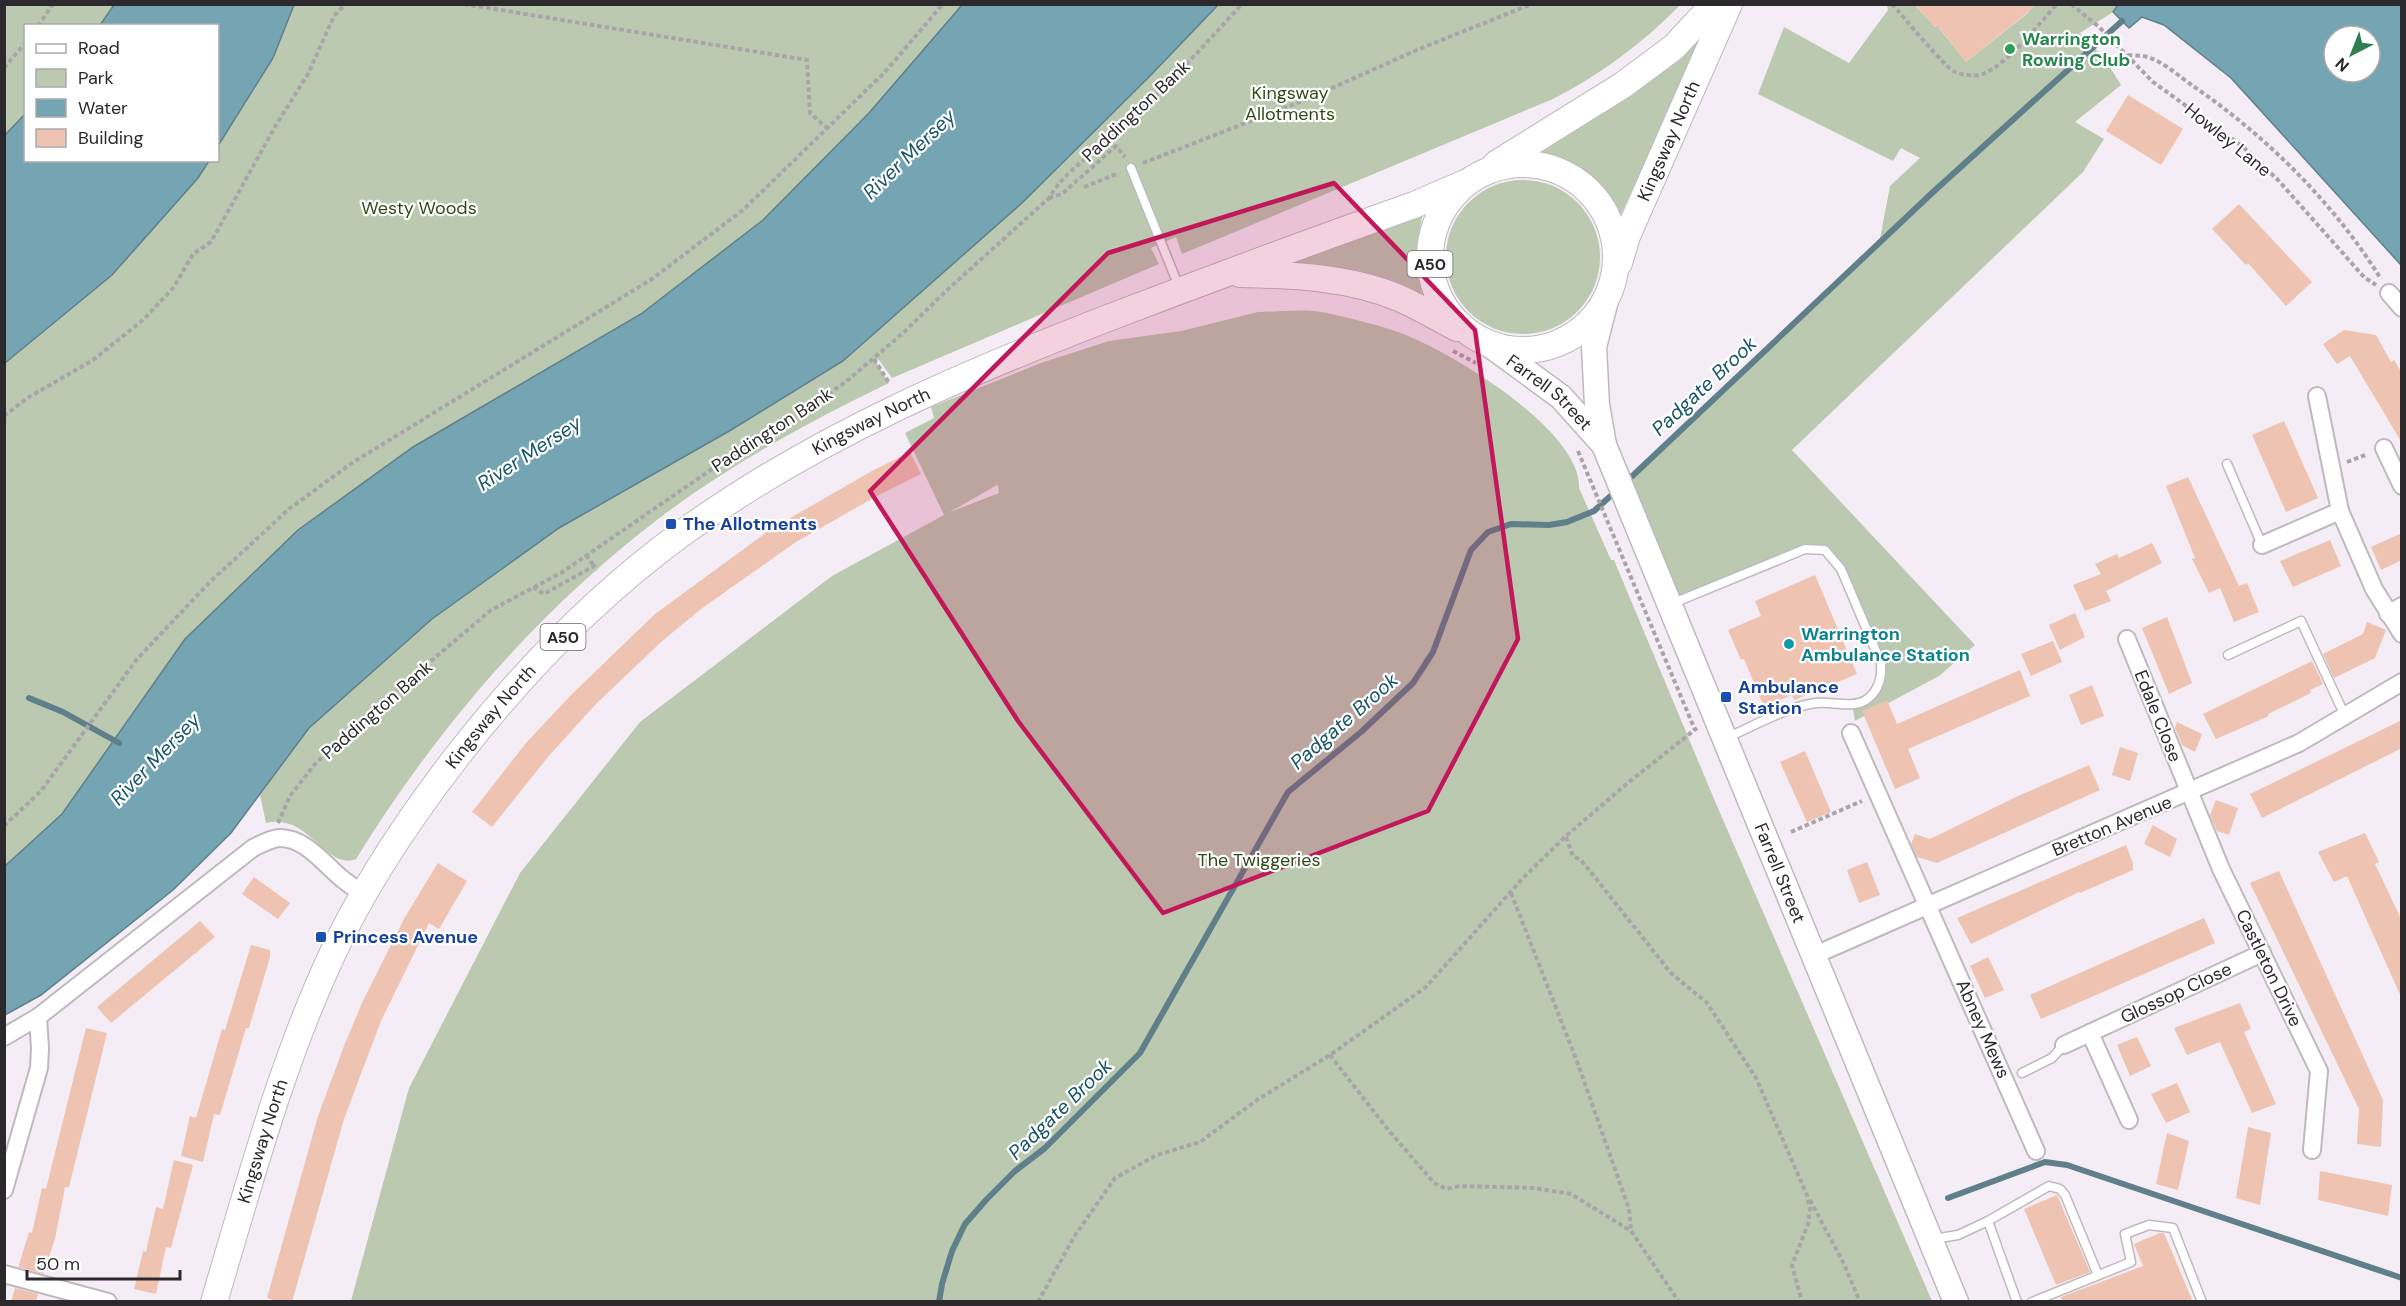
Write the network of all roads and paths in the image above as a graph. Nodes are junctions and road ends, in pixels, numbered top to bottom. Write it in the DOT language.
graph roads {
  1 [pos="53,4"];
  2 [pos="345,4"];
  3 [pos="464,4"];
  4 [pos="943,4"];
  5 [pos="1242,4"];
  6 [pos="1532,4"];
  7 [pos="1714,4"];
  8 [pos="1729,4"];
  9 [pos="1892,4"];
  10 [pos="2057,4"];
  11 [pos="2071,4"];
  12 [pos="39,24"];
  13 [pos="24,44"];
  14 [pos="2128,55"];
  15 [pos="4,68"];
  16 [pos="828,129"];
  17 [pos="1131,168"];
  18 [pos="1474,178"];
  19 [pos="1084,187"];
  20 [pos="1049,198"];
  21 [pos="1225,274"];
  22 [pos="1180,290"];
  23 [pos="1610,290"];
  24 [pos="2389,293"];
  25 [pos="2402,308"];
  26 [pos="1444,346"];
  27 [pos="1482,349"];
  28 [pos="873,358"];
  29 [pos="889,383"];
  30 [pos="2317,396"];
  31 [pos="4,416"];
  32 [pos="2384,448"];
  33 [pos="1606,451"];
  34 [pos="2228,464"];
  35 [pos="1588,477"];
  36 [pos="2402,486"];
  37 [pos="2340,511"];
  38 [pos="2262,545"];
  39 [pos="586,555"];
  40 [pos="532,587"];
  41 [pos="1670,604"];
  42 [pos="2395,610"];
  43 [pos="2402,634"];
  44 [pos="2127,639"];
  45 [pos="2228,655"];
  46 [pos="2402,682"];
  47 [pos="2345,717"];
  48 [pos="1722,729"];
  49 [pos="1695,730"];
  50 [pos="1851,733"];
  51 [pos="2189,792"];
  52 [pos="1877,795"];
  53 [pos="278,820"];
  54 [pos="4,826"];
  55 [pos="1791,832"];
  56 [pos="1566,836"];
  57 [pos="1510,893"];
  58 [pos="364,894"];
  59 [pos="1929,906"];
  60 [pos="2262,953"];
  61 [pos="1815,955"];
  62 [pos="38,1017"];
  63 [pos="2090,1033"];
  64 [pos="4,1036"];
  65 [pos="2064,1045"];
  66 [pos="1330,1055"];
  67 [pos="2022,1073"];
  68 [pos="2129,1120"];
  69 [pos="2312,1150"];
  70 [pos="2036,1151"];
  71 [pos="4,1190"];
  72 [pos="1808,1196"];
  73 [pos="1988,1221"];
  74 [pos="1631,1231"];
  75 [pos="1931,1240"];
  76 [pos="4,1274"];
  77 [pos="2098,1275"];
  78 [pos="108,1302"];
  79 [pos="214,1302"];
  80 [pos="1038,1302"];
  81 [pos="1679,1302"];
  82 [pos="1802,1302"];
  83 [pos="1860,1302"];
  84 [pos="1956,1302"];
  85 [pos="2017,1302"];
  86 [pos="2032,1302"];
  87 [pos="2202,1302"];
  1 -- 12 [label="path"];
  2 -- 31 [label="path"];
  3 -- 16 [label="path"];
  4 -- 16 [label="path"];
  5 -- 20 [label="path, Paddington Bank"];
  6 -- 17 [label="path"];
  7 -- 18 [label="main road, Kingsway North / A50"];
  8 -- 23 [label="main road, Kingsway North / A50"];
  9 -- 10 [label="path"];
  11 -- 14 [label="path, Howley Lane"];
  13 -- 15 [label="path"];
  14 -- 24 [label="path, Howley Lane"];
  14 -- 24 [label="path"];
  16 -- 54 [label="path"];
  17 -- 19 [label="path"];
  17 -- 20 [label="path"];
  17 -- 22 [label="lane"];
  18 -- 21 [label="main road, Kingsway North / A50"];
  18 -- 23 [label="main road, A50"];
  18 -- 27 [label="main road, A50"];
  20 -- 28 [label="path, Paddington Bank"];
  21 -- 22 [label="main road, Kingsway North / A50"];
  21 -- 27 [label="main road, Kingsway North / A50"];
  22 -- 58 [label="main road, Kingsway North / A50"];
  23 -- 27 [label="main road, A50"];
  23 -- 33 [label="street, Farrell Street"];
  24 -- 25 [label="street"];
  26 -- 27 [label="path"];
  27 -- 33 [label="street, Farrell Street"];
  28 -- 29 [label="path"];
  28 -- 39 [label="path, Paddington Bank"];
  30 -- 37 [label="street"];
  32 -- 36 [label="street"];
  33 -- 41 [label="street, Farrell Street"];
  34 -- 38 [label="lane"];
  35 -- 49 [label="path"];
  37 -- 38 [label="street"];
  37 -- 42 [label="street"];
  39 -- 40 [label="path, Paddington Bank"];
  39 -- 40 [label="path"];
  40 -- 53 [label="path, Paddington Bank"];
  41 -- 48 [label="street, Farrell Street"];
  41 -- 48 [label="lane"];
  42 -- 43 [label="street"];
  44 -- 51 [label="street, Edale Close"];
  45 -- 47 [label="lane"];
  46 -- 47 [label="street, Bretton Avenue"];
  47 -- 51 [label="street, Bretton Avenue"];
  48 -- 49 [label="path"];
  48 -- 61 [label="street, Farrell Street"];
  49 -- 56 [label="path"];
  50 -- 52 [label="street, Abney Mews"];
  51 -- 59 [label="street, Bretton Avenue"];
  51 -- 60 [label="street, Castleton Drive"];
  52 -- 55 [label="path"];
  52 -- 59 [label="street, Abney Mews"];
  56 -- 57 [label="path"];
  56 -- 72 [label="path"];
  57 -- 66 [label="path"];
  57 -- 74 [label="path"];
  58 -- 62 [label="street"];
  58 -- 79 [label="main road, Kingsway North / A50"];
  59 -- 61 [label="street, Bretton Avenue"];
  59 -- 70 [label="street, Abney Mews"];
  60 -- 63 [label="street, Glossop Close"];
  60 -- 69 [label="street, Castleton Drive"];
  61 -- 75 [label="street, Farrell Street"];
  62 -- 64 [label="street"];
  62 -- 71 [label="street"];
  63 -- 65 [label="street, Glossop Close"];
  63 -- 68 [label="street"];
  65 -- 67 [label="lane"];
  66 -- 74 [label="path"];
  66 -- 80 [label="path"];
  72 -- 82 [label="path"];
  72 -- 83 [label="path"];
  73 -- 75 [label="lane"];
  73 -- 77 [label="lane"];
  73 -- 85 [label="lane"];
  74 -- 81 [label="path"];
  75 -- 84 [label="street, Farrell Street"];
  76 -- 78 [label="street"];
  77 -- 86 [label="lane"];
  77 -- 87 [label="lane"];
}
